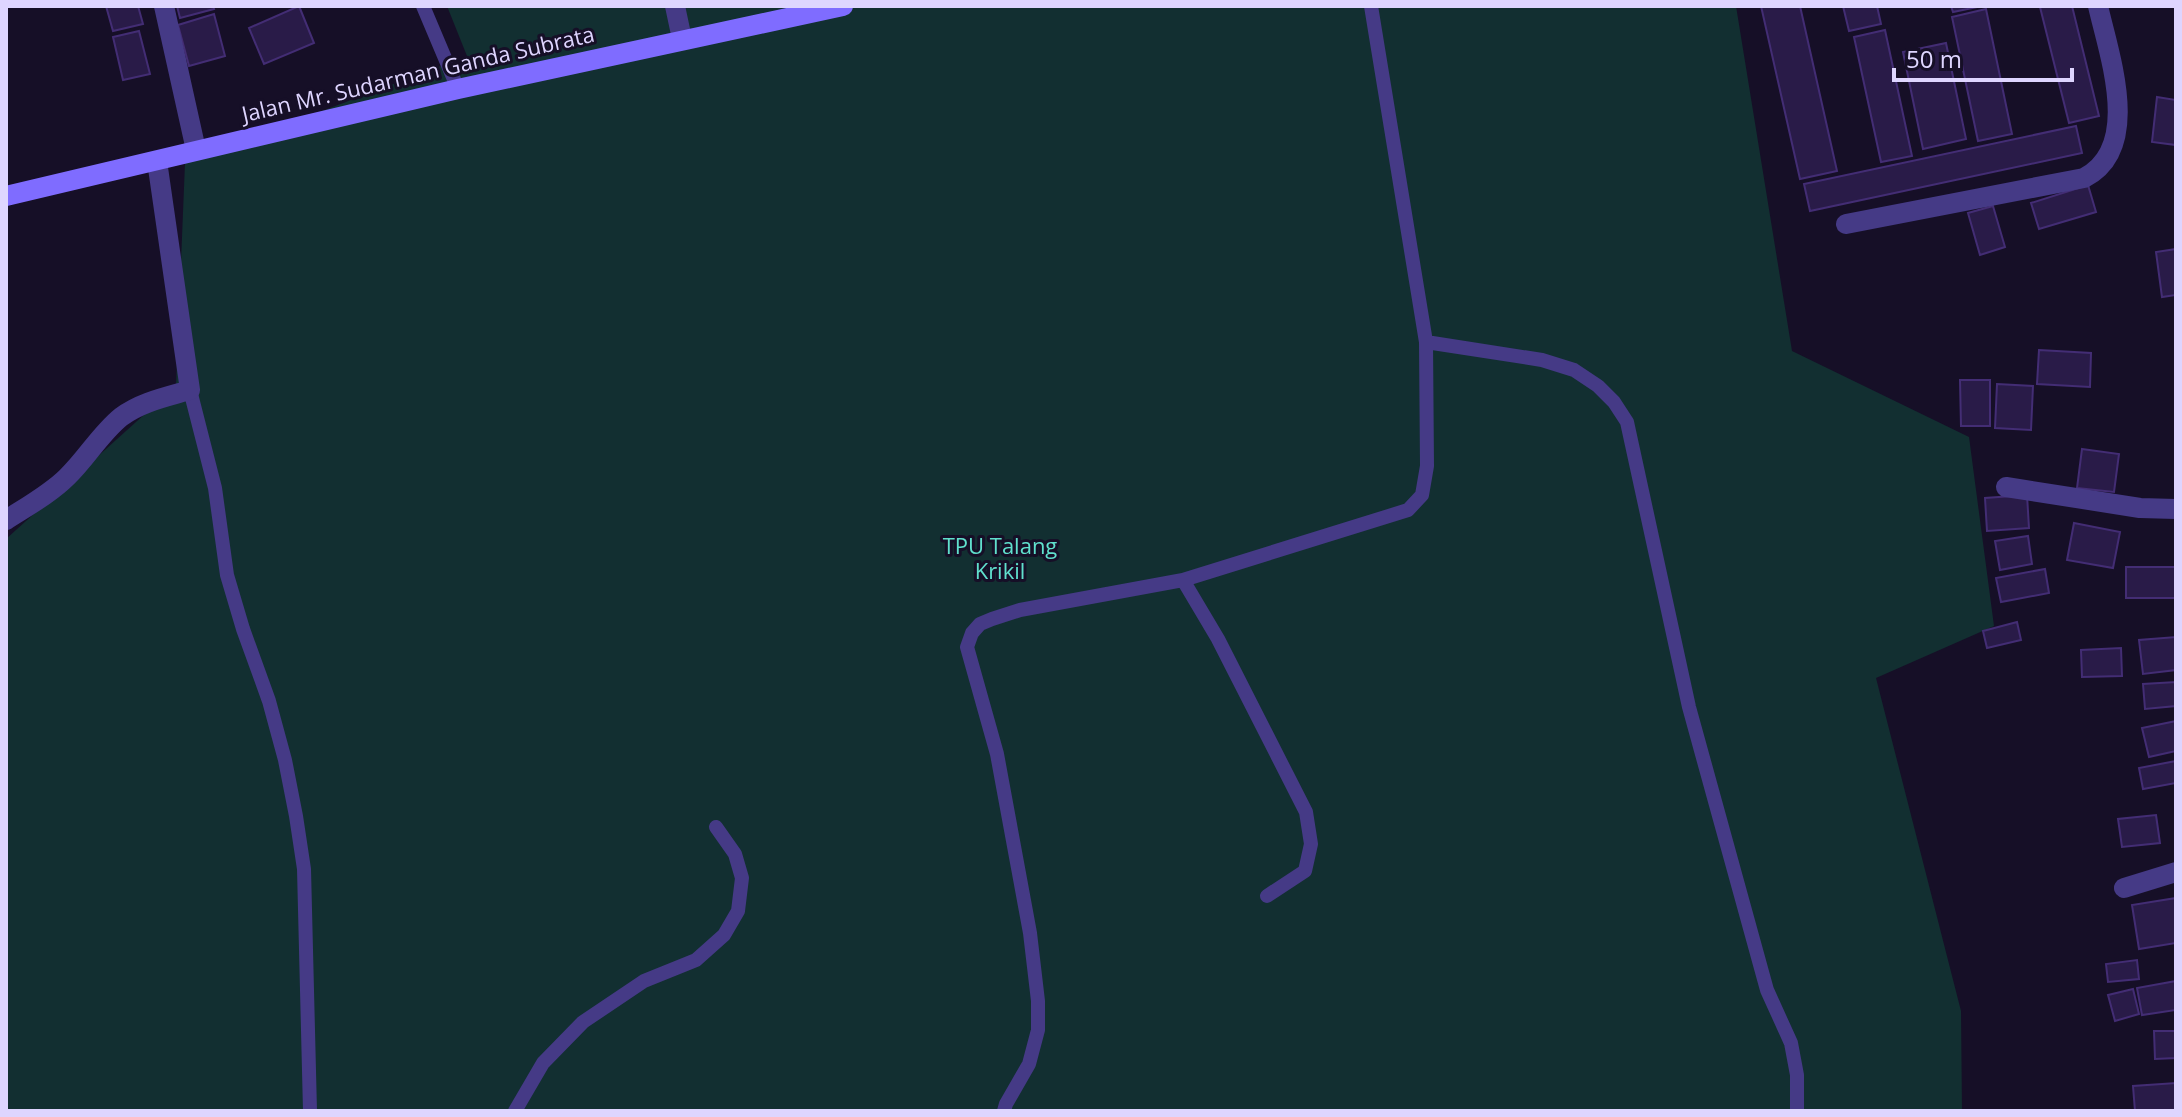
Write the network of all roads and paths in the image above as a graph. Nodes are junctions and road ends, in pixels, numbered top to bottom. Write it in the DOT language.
graph roads {
  1 [pos="164,6"];
  2 [pos="423,6"];
  3 [pos="675,6"];
  4 [pos="843,6"];
  5 [pos="1371,6"];
  6 [pos="2098,6"];
  7 [pos="682,39"];
  8 [pos="458,89"];
  9 [pos="196,150"];
  10 [pos="157,161"];
  11 [pos="6,196"];
  12 [pos="1846,224"];
  13 [pos="1426,342"];
  14 [pos="190,390"];
  15 [pos="2006,487"];
  16 [pos="2176,509"];
  17 [pos="6,520"];
  18 [pos="1183,580"];
  19 [pos="716,827"];
  20 [pos="2176,872"];
  21 [pos="2124,888"];
  22 [pos="1267,896"];
  23 [pos="310,1111"];
  24 [pos="515,1111"];
  25 [pos="1004,1111"];
  26 [pos="1797,1111"];
  1 -- 9 [label="street"];
  2 -- 8 [label="lane"];
  3 -- 7 [label="street"];
  4 -- 7 [label="street, Jalan Mr. Sudarman Ganda Subrata"];
  5 -- 13 [label="lane"];
  6 -- 12 [label="street"];
  7 -- 8 [label="street, Jalan Mr. Sudarman Ganda Subrata"];
  8 -- 9 [label="street, Jalan Mr. Sudarman Ganda Subrata"];
  9 -- 10 [label="street, Jalan Mr. Sudarman Ganda Subrata"];
  10 -- 11 [label="street, Jalan Mr. Sudarman Ganda Subrata"];
  10 -- 14 [label="street"];
  13 -- 18 [label="lane"];
  13 -- 26 [label="lane"];
  14 -- 17 [label="street"];
  14 -- 23 [label="lane"];
  15 -- 16 [label="street"];
  18 -- 22 [label="lane"];
  18 -- 25 [label="lane"];
  19 -- 24 [label="lane"];
  20 -- 21 [label="street"];
}
